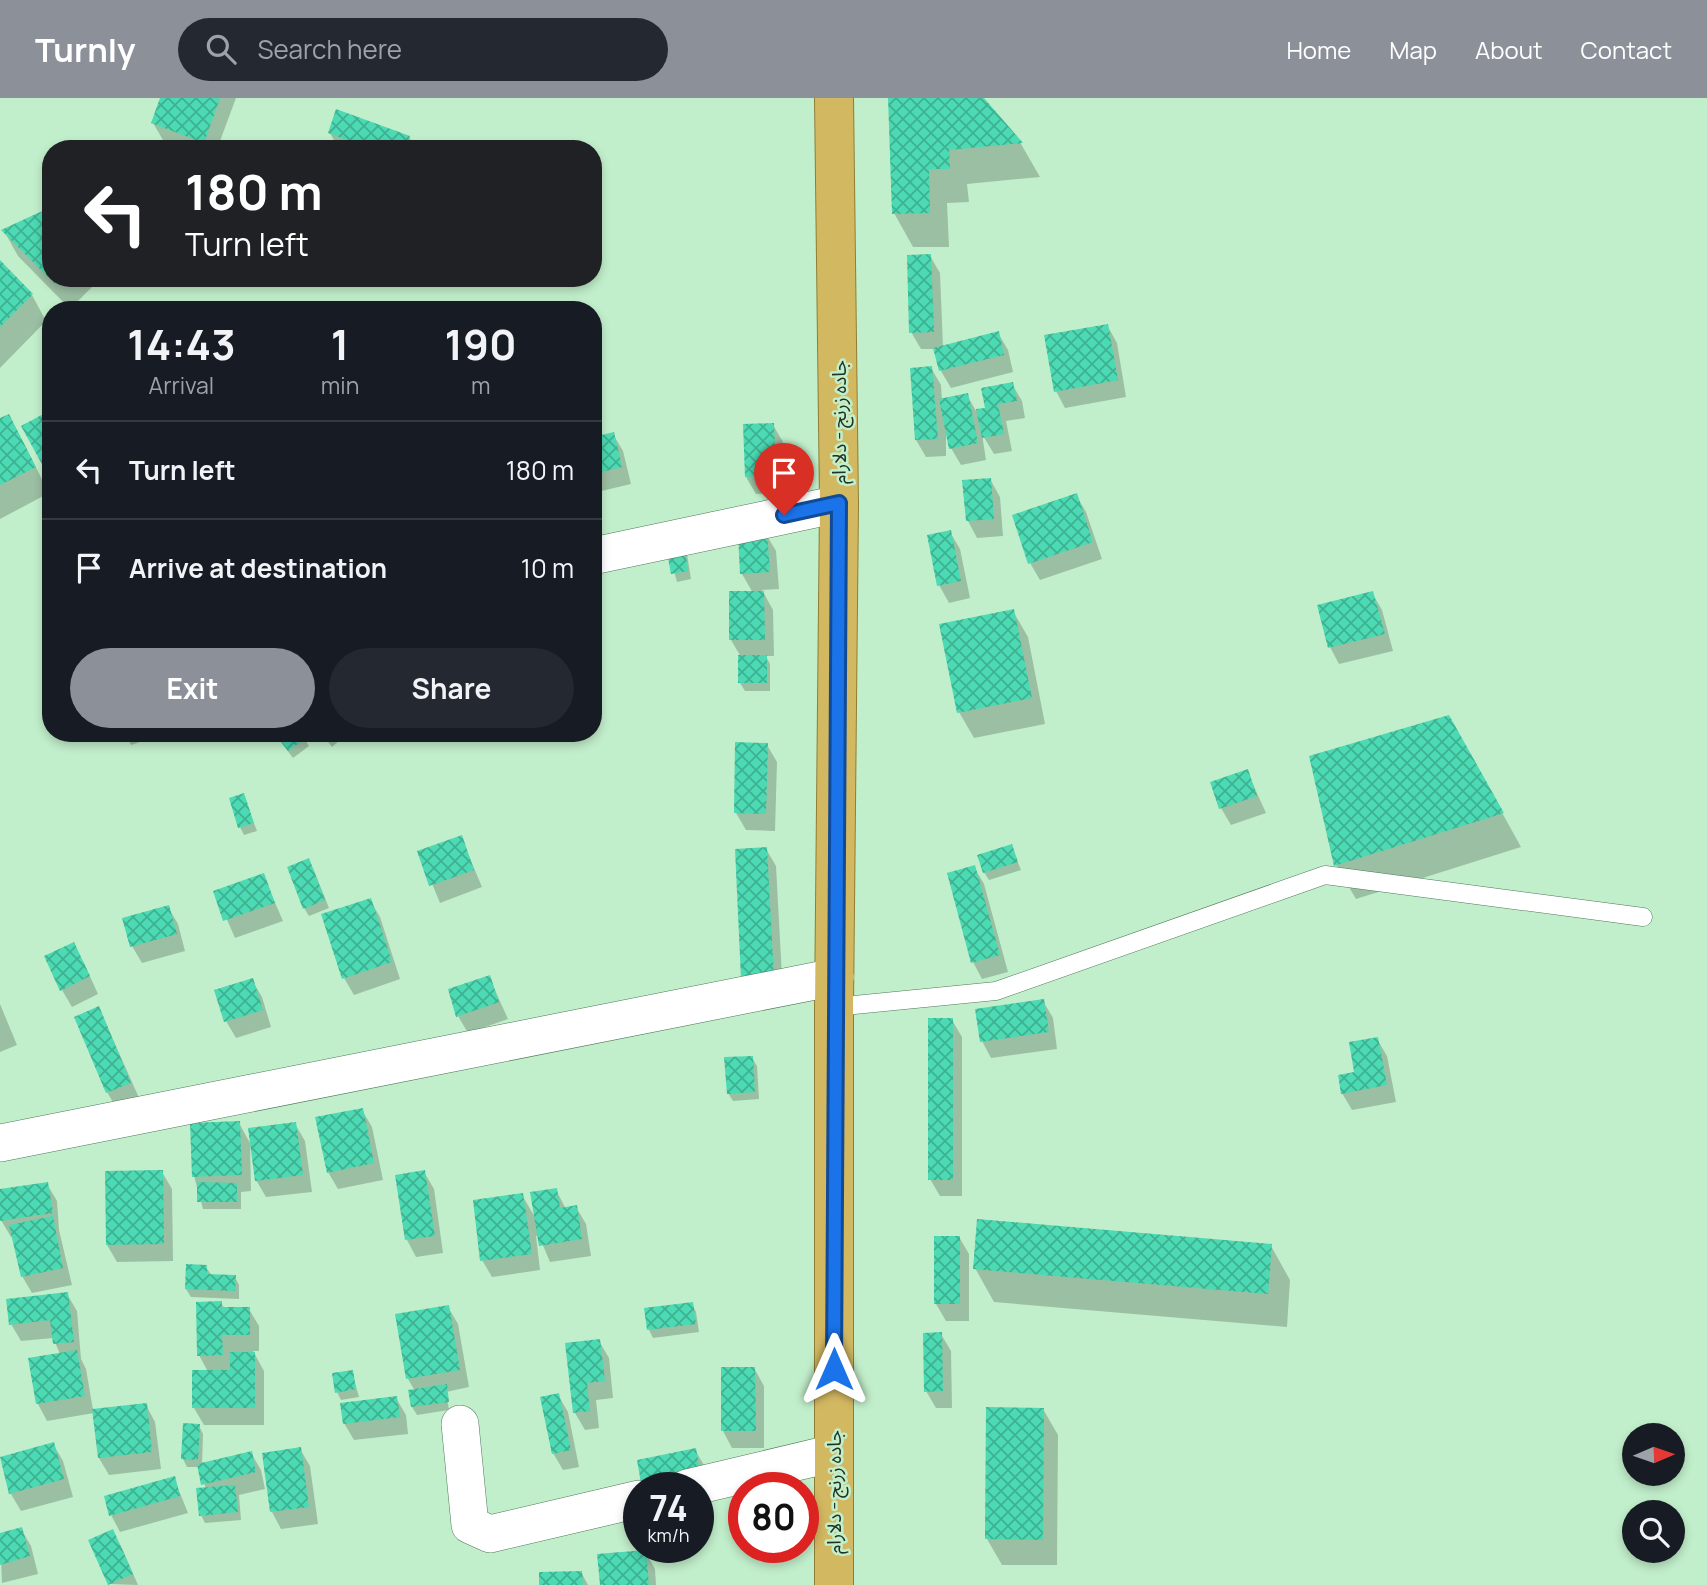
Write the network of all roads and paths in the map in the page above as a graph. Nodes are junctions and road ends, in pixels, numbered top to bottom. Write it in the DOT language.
graph roads {
  1 [pos="834,98"];
  2 [pos="839,503"];
  3 [pos="602,554"];
  4 [pos="1643,917"];
  5 [pos="834,992"];
  6 [pos="0,1143"];
  7 [pos="460,1424"];
  8 [pos="834,1453"];
  9 [pos="714,1482"];
  10 [pos="623,1503"];
  11 [pos="834,1585"];
  1 -- 2 [label="highway, جاده زرنج - دلارام"];
  2 -- 3 [label="street"];
  2 -- 5 [label="highway, جاده زرنج - دلارام"];
  4 -- 5 [label="lane"];
  5 -- 6 [label="street"];
  5 -- 8 [label="highway, جاده زرنج - دلارام"];
  7 -- 10 [label="street"];
  8 -- 9 [label="street"];
  8 -- 11 [label="highway, جاده زرنج - دلارام"];
}
